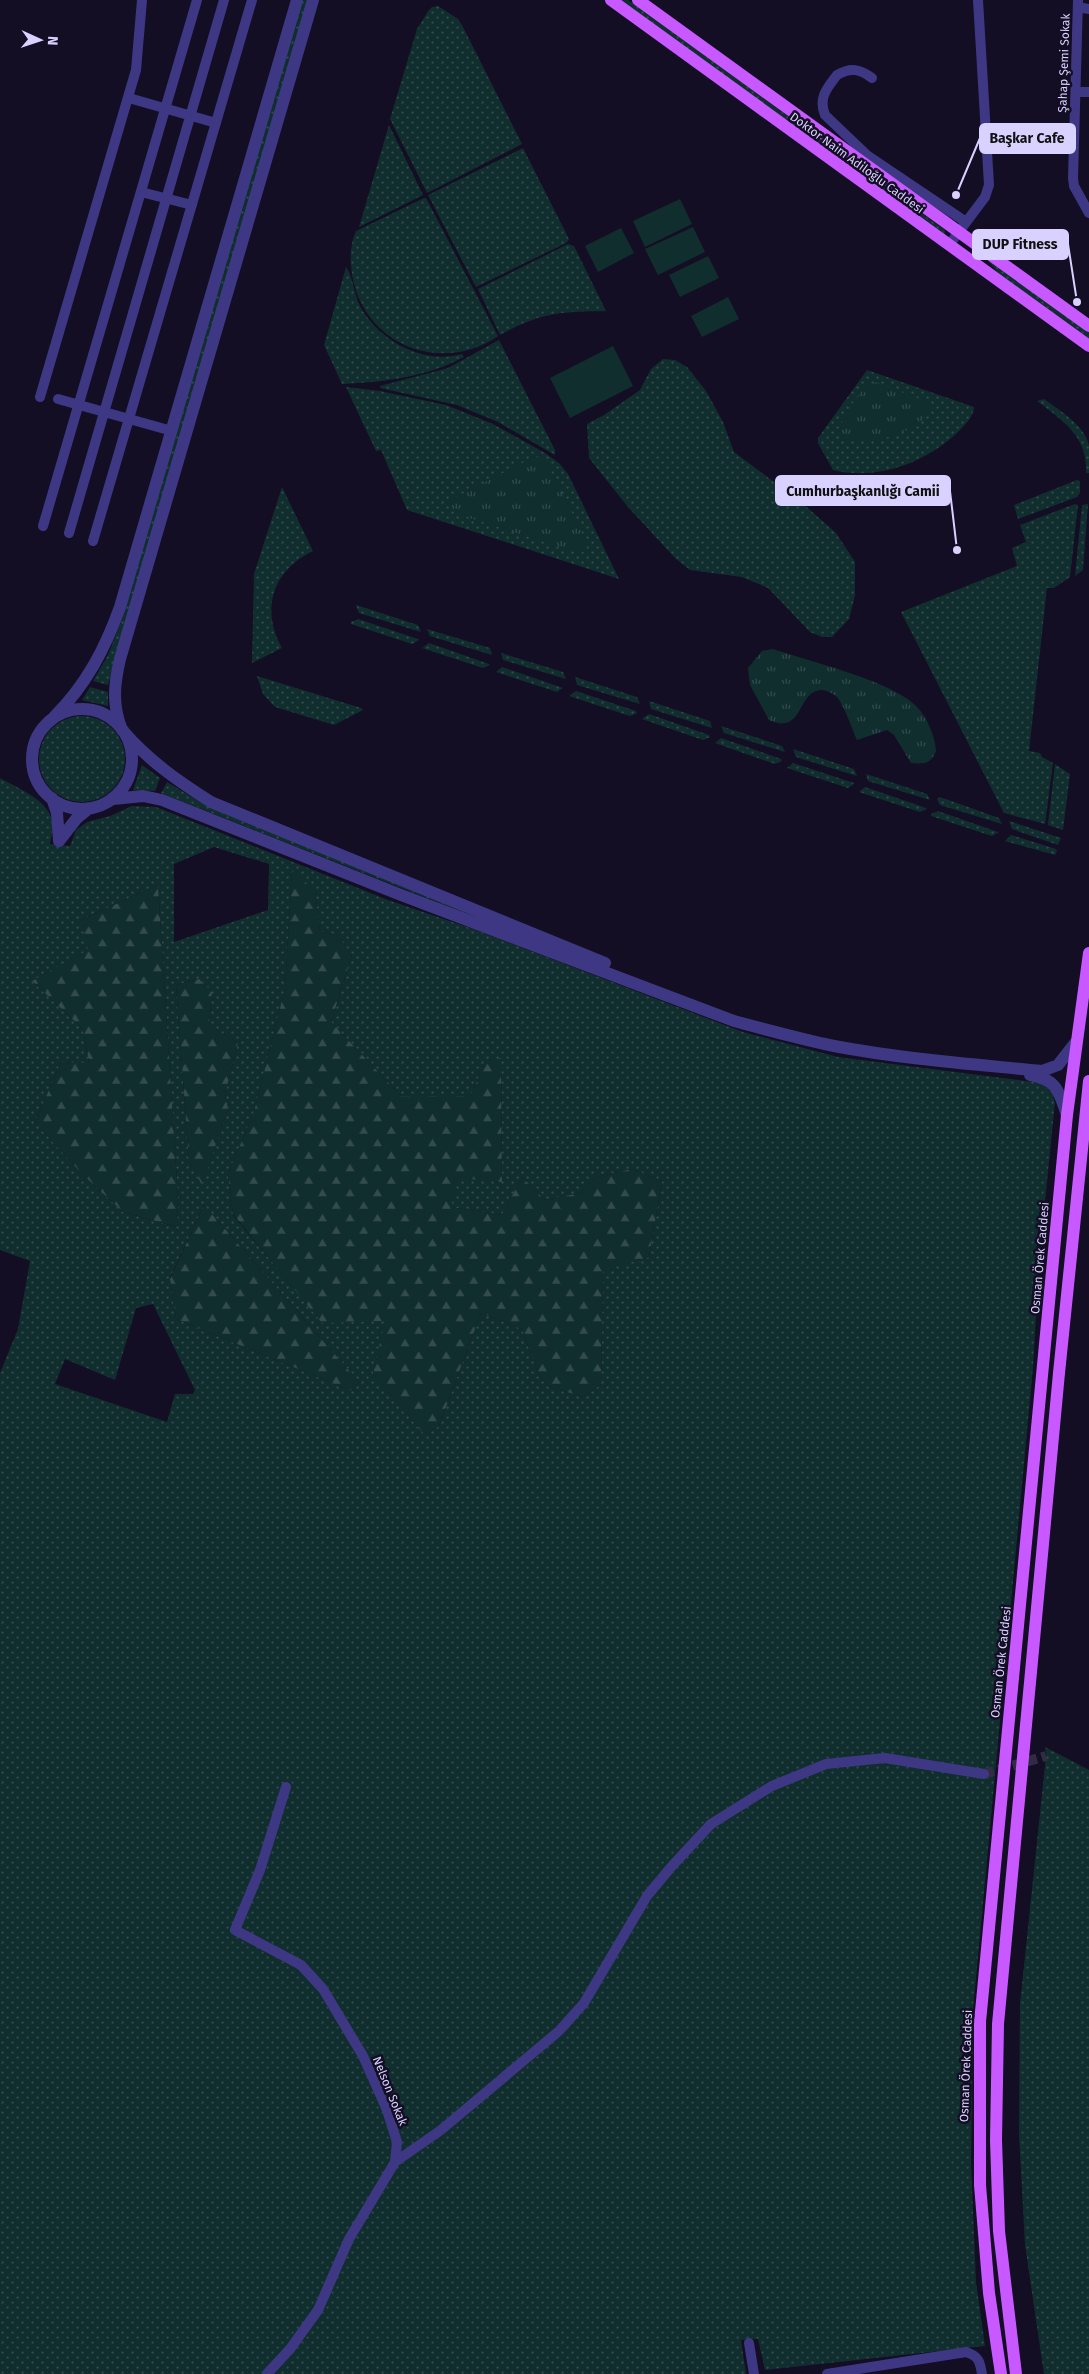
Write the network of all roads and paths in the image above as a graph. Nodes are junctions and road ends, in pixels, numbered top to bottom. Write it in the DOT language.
graph roads {
  1 [pos="142,0"];
  2 [pos="197,0"];
  3 [pos="224,0"];
  4 [pos="252,0"];
  5 [pos="297,0"];
  6 [pos="313,0"];
  7 [pos="611,0"];
  8 [pos="638,0"];
  9 [pos="978,0"];
  10 [pos="1082,5"];
  11 [pos="872,78"];
  12 [pos="1076,92"];
  13 [pos="1089,92"];
  14 [pos="129,98"];
  15 [pos="165,108"];
  16 [pos="191,116"];
  17 [pos="216,123"];
  18 [pos="141,192"];
  19 [pos="165,198"];
  20 [pos="192,205"];
  21 [pos="1089,213"];
  22 [pos="963,227"];
  23 [pos="949,245"];
  24 [pos="1089,326"];
  25 [pos="1089,346"];
  26 [pos="40,397"];
  27 [pos="58,399"];
  28 [pos="79,405"];
  29 [pos="104,412"];
  30 [pos="128,419"];
  31 [pos="172,431"];
  32 [pos="43,526"];
  33 [pos="69,532"];
  34 [pos="93,541"];
  35 [pos="54,716"];
  36 [pos="122,731"];
  37 [pos="52,798"];
  38 [pos="113,799"];
  39 [pos="88,809"];
  40 [pos="1089,953"];
  41 [pos="766,1029"];
  42 [pos="1076,1042"];
  43 [pos="950,1062"];
  44 [pos="1089,1081"];
  45 [pos="1067,1115"];
  46 [pos="984,1774"];
  47 [pos="286,1787"];
  48 [pos="395,2162"];
  49 [pos="749,2342"];
  50 [pos="267,2374"];
  51 [pos="754,2374"];
  52 [pos="827,2374"];
  53 [pos="982,2374"];
  54 [pos="1000,2374"];
  55 [pos="1016,2374"];
  1 -- 14 [label="street"];
  2 -- 15 [label="street"];
  3 -- 16 [label="street"];
  4 -- 17 [label="street"];
  5 -- 31 [label="street"];
  6 -- 36 [label="street"];
  7 -- 23 [label="main road, Doktor Naim Adiloğlu Caddesi"];
  8 -- 22 [label="main road, Doktor Naim Adiloğlu Caddesi"];
  9 -- 22 [label="street"];
  10 -- 12 [label="street, Şahap Şemi Sokak"];
  11 -- 22 [label="street"];
  12 -- 13 [label="street"];
  12 -- 21 [label="street, Şahap Şemi Sokak"];
  14 -- 15 [label="street"];
  14 -- 26 [label="street"];
  15 -- 16 [label="street"];
  15 -- 18 [label="street"];
  16 -- 17 [label="street"];
  16 -- 19 [label="street"];
  17 -- 20 [label="street"];
  18 -- 19 [label="street"];
  18 -- 28 [label="street"];
  19 -- 20 [label="street"];
  19 -- 29 [label="street"];
  20 -- 30 [label="street"];
  22 -- 23 [label="street"];
  22 -- 24 [label="main road, Doktor Naim Adiloğlu Caddesi"];
  23 -- 25 [label="main road, Doktor Naim Adiloğlu Caddesi"];
  27 -- 28 [label="street"];
  28 -- 29 [label="street"];
  28 -- 32 [label="street"];
  29 -- 30 [label="street"];
  29 -- 33 [label="street"];
  30 -- 31 [label="street"];
  30 -- 34 [label="street"];
  31 -- 35 [label="street"];
  35 -- 36 [label="street"];
  35 -- 37 [label="street"];
  36 -- 38 [label="street"];
  36 -- 41 [label="street"];
  37 -- 39 [label="street"];
  37 -- 39 [label="street"];
  38 -- 39 [label="street"];
  38 -- 41 [label="street"];
  40 -- 42 [label="main road, Osman Örek Caddesi"];
  41 -- 43 [label="street"];
  42 -- 43 [label="street"];
  42 -- 45 [label="main road, Osman Örek Caddesi"];
  43 -- 45 [label="street"];
  44 -- 55 [label="main road"];
  45 -- 54 [label="main road, Osman Örek Caddesi"];
  46 -- 48 [label="street"];
  47 -- 48 [label="street, Nelson Sokak"];
  48 -- 50 [label="street, Nelson Sokak"];
  49 -- 51 [label="street"];
  52 -- 53 [label="street"];
}
